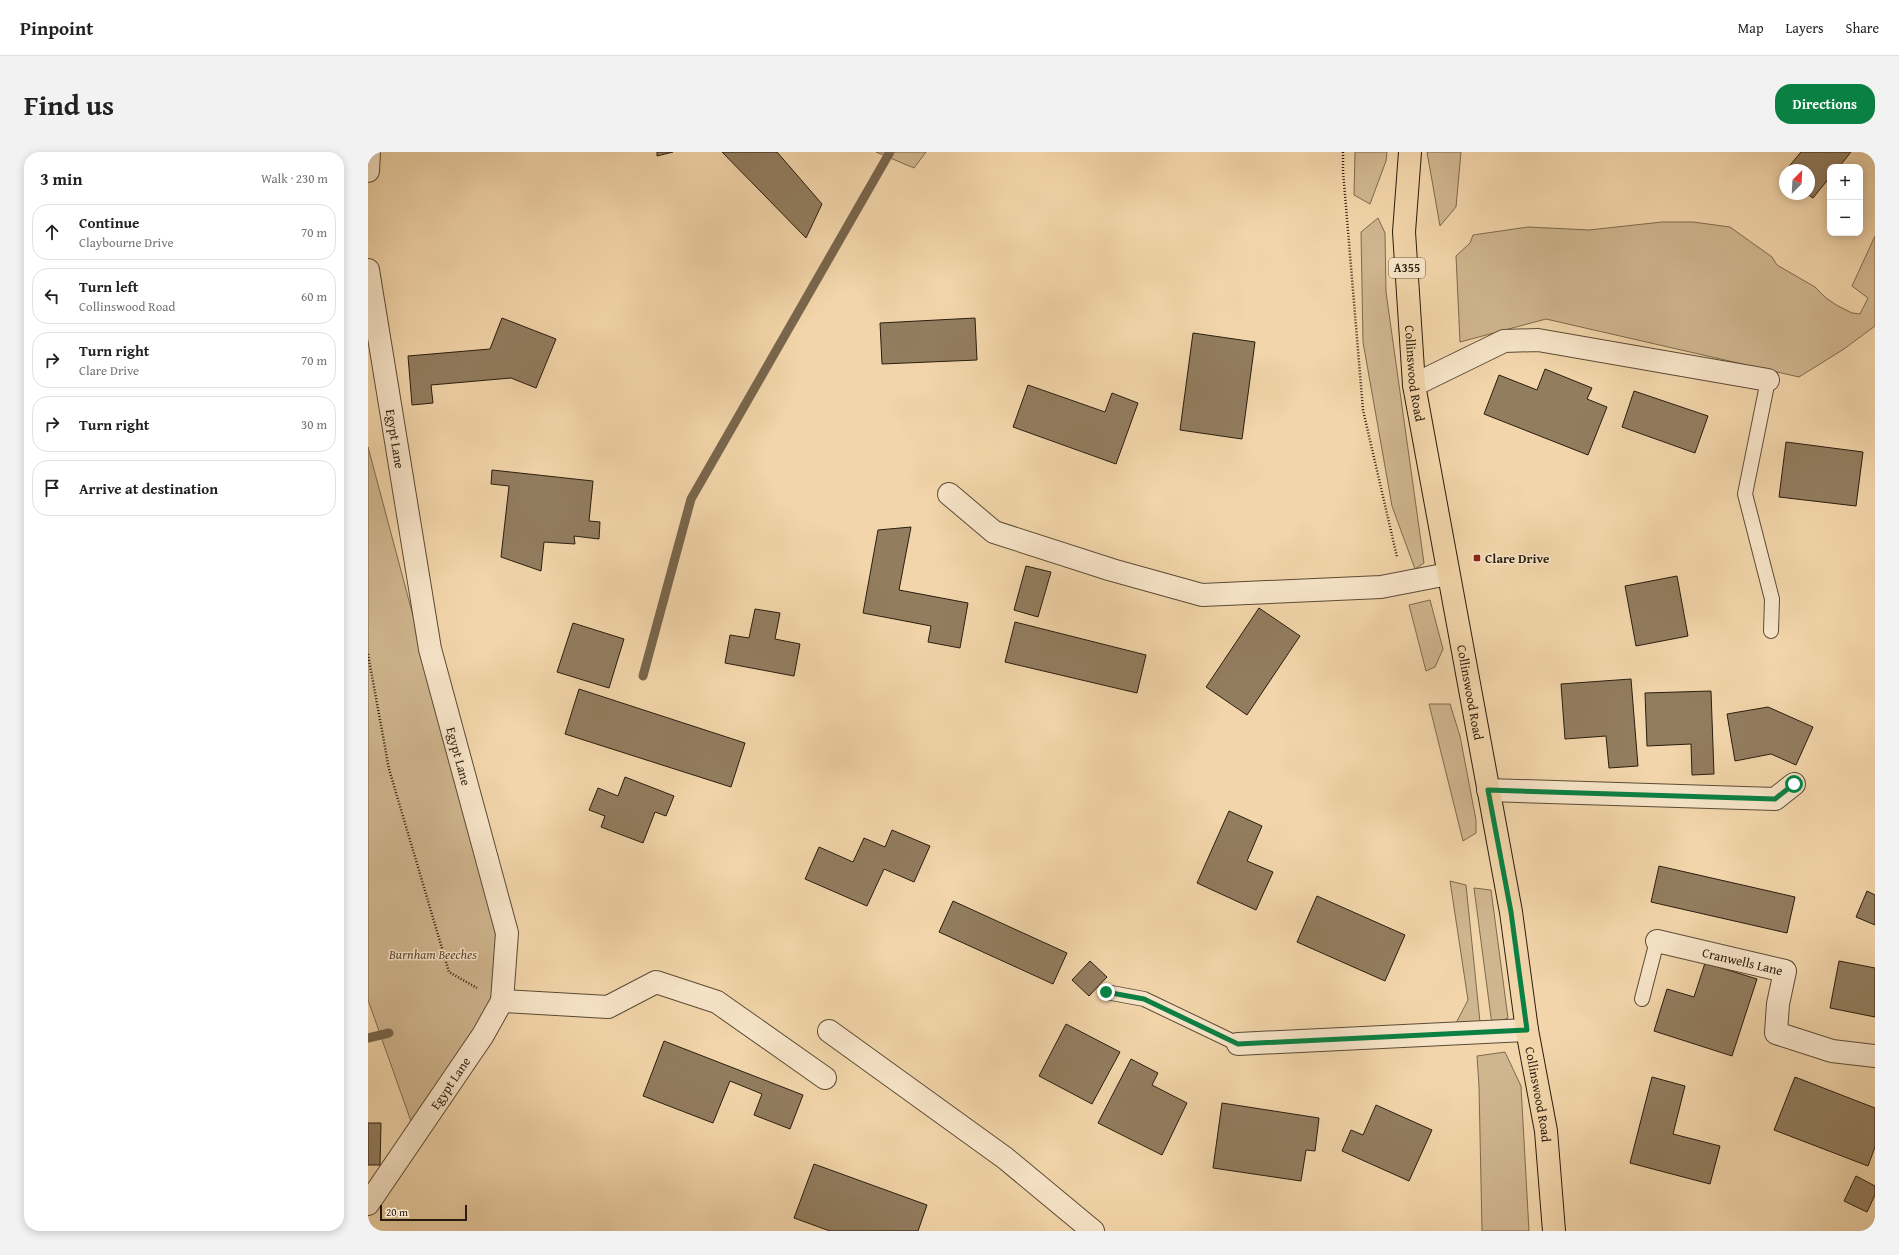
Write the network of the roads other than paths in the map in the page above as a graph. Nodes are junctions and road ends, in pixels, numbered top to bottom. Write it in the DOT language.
graph roads {
  1 [pos="369,152"];
  2 [pos="1410,152"];
  3 [pos="368,171"];
  4 [pos="368,270"];
  5 [pos="1768,380"];
  6 [pos="1414,385"];
  7 [pos="949,494"];
  8 [pos="1448,574"];
  9 [pos="1771,631"];
  10 [pos="1794,784"];
  11 [pos="1488,790"];
  12 [pos="1657,941"];
  13 [pos="1106,992"];
  14 [pos="1642,999"];
  15 [pos="502,1001"];
  16 [pos="1527,1030"];
  17 [pos="829,1031"];
  18 [pos="1238,1044"];
  19 [pos="1875,1056"];
  20 [pos="825,1078"];
  21 [pos="368,1204"];
  22 [pos="1094,1231"];
  23 [pos="1554,1231"];
  1 -- 3 [label="street"];
  2 -- 6 [label="main road, Collinswood Road / A355"];
  4 -- 15 [label="street, Egypt Lane"];
  5 -- 6 [label="street"];
  5 -- 9 [label="lane"];
  6 -- 8 [label="main road, Collinswood Road / A355"];
  7 -- 8 [label="street"];
  8 -- 11 [label="main road, Collinswood Road / A355"];
  10 -- 11 [label="street"];
  11 -- 16 [label="main road, Collinswood Road / A355"];
  12 -- 14 [label="lane"];
  12 -- 19 [label="street, Cranwells Lane"];
  13 -- 18 [label="lane"];
  15 -- 20 [label="street"];
  15 -- 21 [label="street, Egypt Lane"];
  16 -- 18 [label="street"];
  16 -- 23 [label="main road, Collinswood Road / A355"];
  17 -- 22 [label="street"];
}
